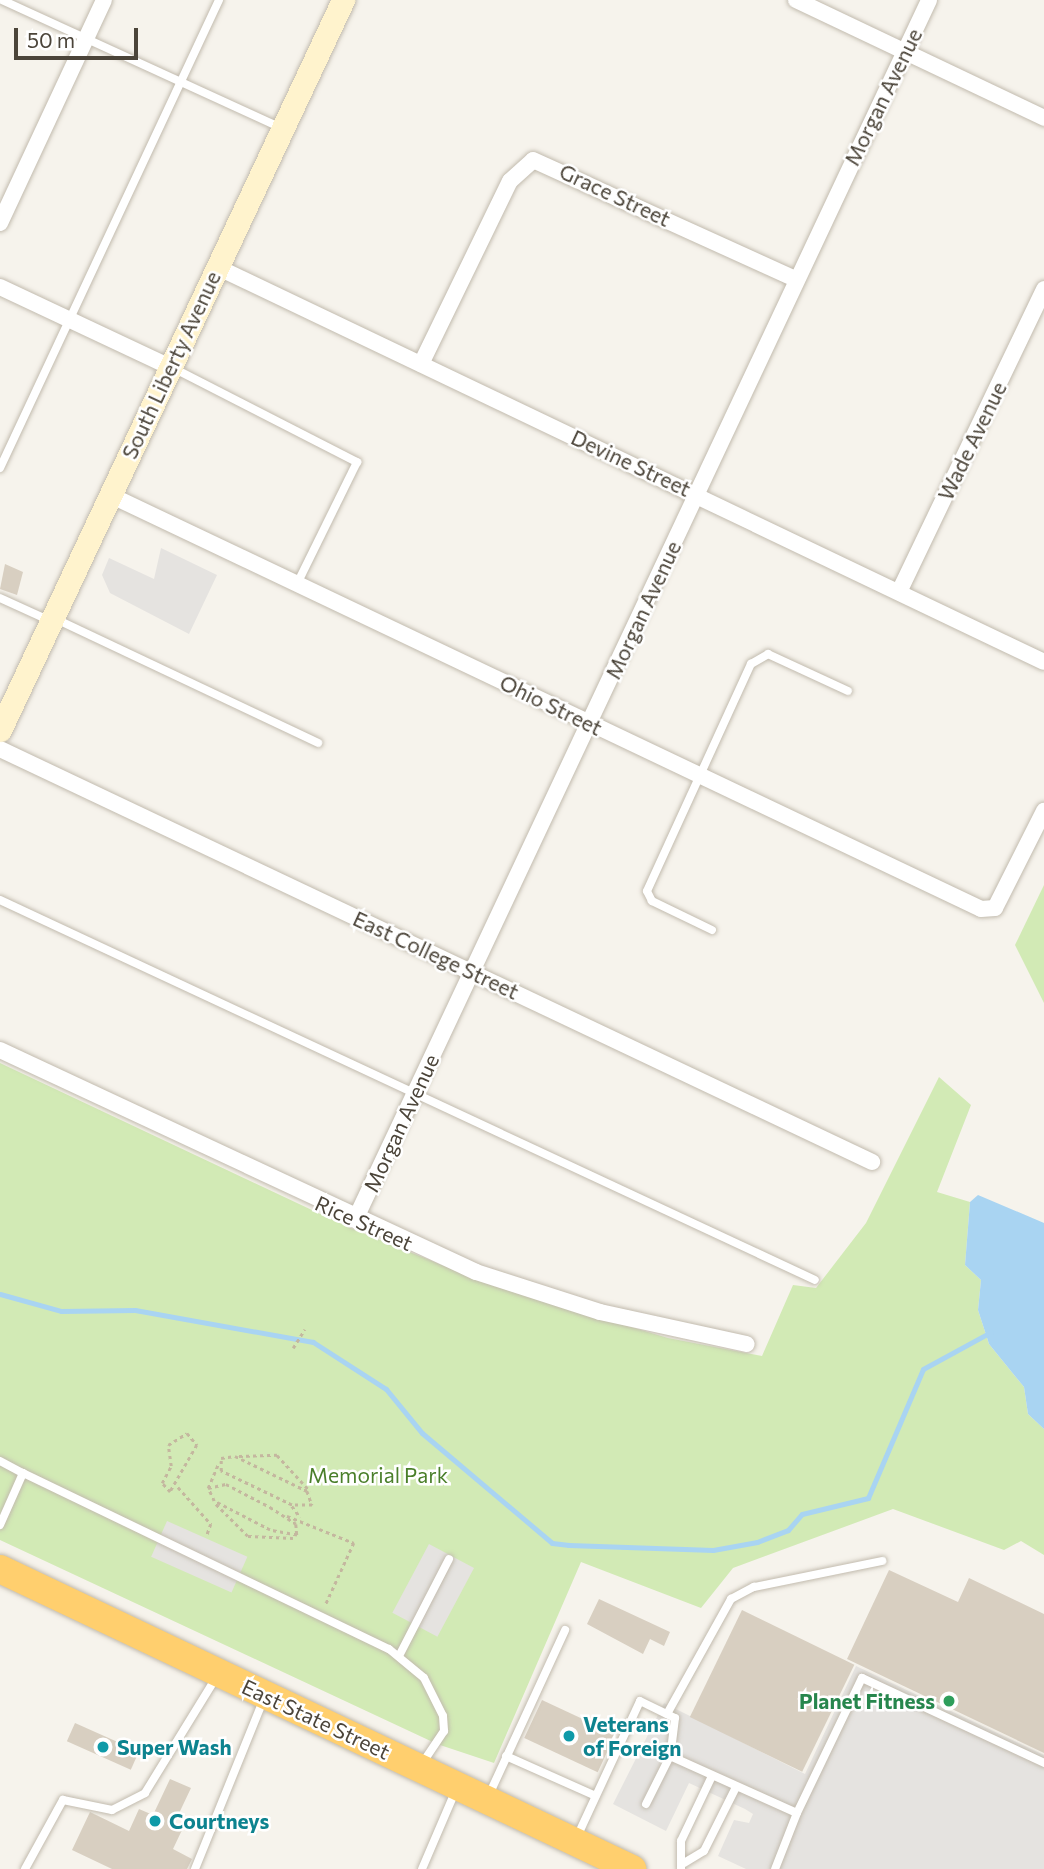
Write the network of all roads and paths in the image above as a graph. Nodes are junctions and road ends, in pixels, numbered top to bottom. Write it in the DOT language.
graph roads {
  1 [pos="2,0"];
  2 [pos="104,0"];
  3 [pos="219,0"];
  4 [pos="343,0"];
  5 [pos="929,0"];
  6 [pos="800,1"];
  7 [pos="86,38"];
  8 [pos="905,51"];
  9 [pos="180,82"];
  10 [pos="1044,118"];
  11 [pos="282,128"];
  12 [pos="0,223"];
  13 [pos="217,267"];
  14 [pos="795,279"];
  15 [pos="0,288"];
  16 [pos="1044,289"];
  17 [pos="70,320"];
  18 [pos="421,364"];
  19 [pos="170,367"];
  20 [pos="0,468"];
  21 [pos="696,494"];
  22 [pos="110,495"];
  23 [pos="298,584"];
  24 [pos="899,592"];
  25 [pos="0,598"];
  26 [pos="52,620"];
  27 [pos="1044,662"];
  28 [pos="848,691"];
  29 [pos="591,724"];
  30 [pos="0,730"];
  31 [pos="318,743"];
  32 [pos="0,749"];
  33 [pos="700,776"];
  34 [pos="1044,811"];
  35 [pos="0,900"];
  36 [pos="712,930"];
  37 [pos="472,972"];
  38 [pos="0,1051"];
  39 [pos="414,1095"];
  40 [pos="872,1162"];
  41 [pos="355,1220"];
  42 [pos="815,1280"];
  43 [pos="305,1329"];
  44 [pos="747,1344"];
  45 [pos="293,1348"];
  46 [pos="235,1456"];
  47 [pos="0,1461"];
  48 [pos="219,1462"];
  49 [pos="23,1473"];
  50 [pos="178,1487"];
  51 [pos="208,1488"];
  52 [pos="313,1496"];
  53 [pos="214,1501"];
  54 [pos="292,1506"];
  55 [pos="2,1515"];
  56 [pos="287,1516"];
  57 [pos="300,1517"];
  58 [pos="0,1525"];
  59 [pos="207,1535"];
  60 [pos="293,1538"];
  61 [pos="449,1559"];
  62 [pos="882,1561"];
  63 [pos="0,1569"];
  64 [pos="321,1615"];
  65 [pos="565,1630"];
  66 [pos="398,1656"];
  67 [pos="219,1673"];
  68 [pos="265,1695"];
  69 [pos="667,1714"];
  70 [pos="506,1756"];
  71 [pos="670,1756"];
  72 [pos="1044,1763"];
  73 [pos="419,1768"];
  74 [pos="712,1776"];
  75 [pos="458,1786"];
  76 [pos="736,1787"];
  77 [pos="596,1796"];
  78 [pos="486,1800"];
  79 [pos="646,1804"];
  80 [pos="797,1813"];
  81 [pos="575,1842"];
  82 [pos="682,1866"];
  83 [pos="25,1869"];
  84 [pos="195,1869"];
  85 [pos="422,1869"];
  86 [pos="632,1869"];
  87 [pos="775,1869"];
  1 -- 7 [label="lane"];
  2 -- 7 [label="street"];
  3 -- 9 [label="lane"];
  4 -- 11 [label="street, South Liberty Avenue"];
  5 -- 8 [label="street, Morgan Avenue"];
  6 -- 8 [label="street"];
  7 -- 9 [label="lane"];
  7 -- 12 [label="street"];
  8 -- 10 [label="street"];
  8 -- 14 [label="street, Morgan Avenue"];
  9 -- 11 [label="lane"];
  9 -- 17 [label="lane"];
  11 -- 13 [label="street, South Liberty Avenue"];
  13 -- 18 [label="street, Devine Street"];
  13 -- 19 [label="street, South Liberty Avenue"];
  14 -- 18 [label="street, Grace Street"];
  14 -- 21 [label="street, Morgan Avenue"];
  15 -- 17 [label="street"];
  16 -- 24 [label="street, Wade Avenue"];
  17 -- 19 [label="street"];
  17 -- 20 [label="lane"];
  18 -- 21 [label="street, Devine Street"];
  19 -- 22 [label="street, South Liberty Avenue"];
  19 -- 23 [label="lane"];
  21 -- 24 [label="street, Devine Street"];
  21 -- 29 [label="street, Morgan Avenue"];
  22 -- 23 [label="street, Ohio Street"];
  22 -- 26 [label="street, South Liberty Avenue"];
  23 -- 29 [label="street, Ohio Street"];
  24 -- 27 [label="street, Devine Street"];
  25 -- 26 [label="lane"];
  26 -- 30 [label="street, South Liberty Avenue"];
  26 -- 31 [label="lane"];
  28 -- 33 [label="lane"];
  29 -- 33 [label="street, Ohio Street"];
  29 -- 37 [label="street, Morgan Avenue"];
  32 -- 37 [label="street, East College Street"];
  33 -- 34 [label="street, Ohio Street"];
  33 -- 36 [label="lane"];
  35 -- 39 [label="lane"];
  37 -- 39 [label="street, Morgan Avenue"];
  37 -- 40 [label="street, East College Street"];
  38 -- 41 [label="street, Rice Street"];
  39 -- 41 [label="street, Morgan Avenue"];
  39 -- 42 [label="lane"];
  41 -- 44 [label="street, Rice Street"];
  43 -- 45 [label="path"];
  46 -- 48 [label="path"];
  46 -- 52 [label="path"];
  46 -- 52 [label="path"];
  47 -- 49 [label="lane"];
  48 -- 51 [label="path"];
  48 -- 54 [label="path"];
  49 -- 55 [label="lane"];
  49 -- 64 [label="lane"];
  50 -- 50 [label="path"];
  50 -- 59 [label="path"];
  51 -- 53 [label="path"];
  51 -- 56 [label="path"];
  52 -- 54 [label="path"];
  53 -- 60 [label="path"];
  53 -- 60 [label="path"];
  54 -- 57 [label="path"];
  55 -- 58 [label="lane"];
  56 -- 57 [label="path"];
  56 -- 60 [label="path"];
  57 -- 64 [label="path"];
  61 -- 66 [label="lane"];
  62 -- 69 [label="lane"];
  63 -- 67 [label="highway, East State Street"];
  64 -- 66 [label="lane"];
  65 -- 70 [label="lane"];
  66 -- 73 [label="lane"];
  67 -- 68 [label="highway, East State Street"];
  67 -- 83 [label="lane"];
  68 -- 73 [label="highway, East State Street"];
  68 -- 84 [label="lane"];
  69 -- 71 [label="lane"];
  69 -- 77 [label="lane"];
  70 -- 77 [label="lane"];
  70 -- 78 [label="lane"];
  71 -- 74 [label="lane"];
  71 -- 79 [label="lane"];
  72 -- 80 [label="lane"];
  73 -- 75 [label="highway, East State Street"];
  74 -- 76 [label="lane"];
  74 -- 82 [label="lane"];
  75 -- 78 [label="highway, East State Street"];
  75 -- 85 [label="lane"];
  76 -- 80 [label="lane"];
  76 -- 82 [label="lane"];
  77 -- 81 [label="lane"];
  78 -- 81 [label="highway, East State Street"];
  80 -- 87 [label="lane"];
  81 -- 86 [label="highway, East State Street"];
}
